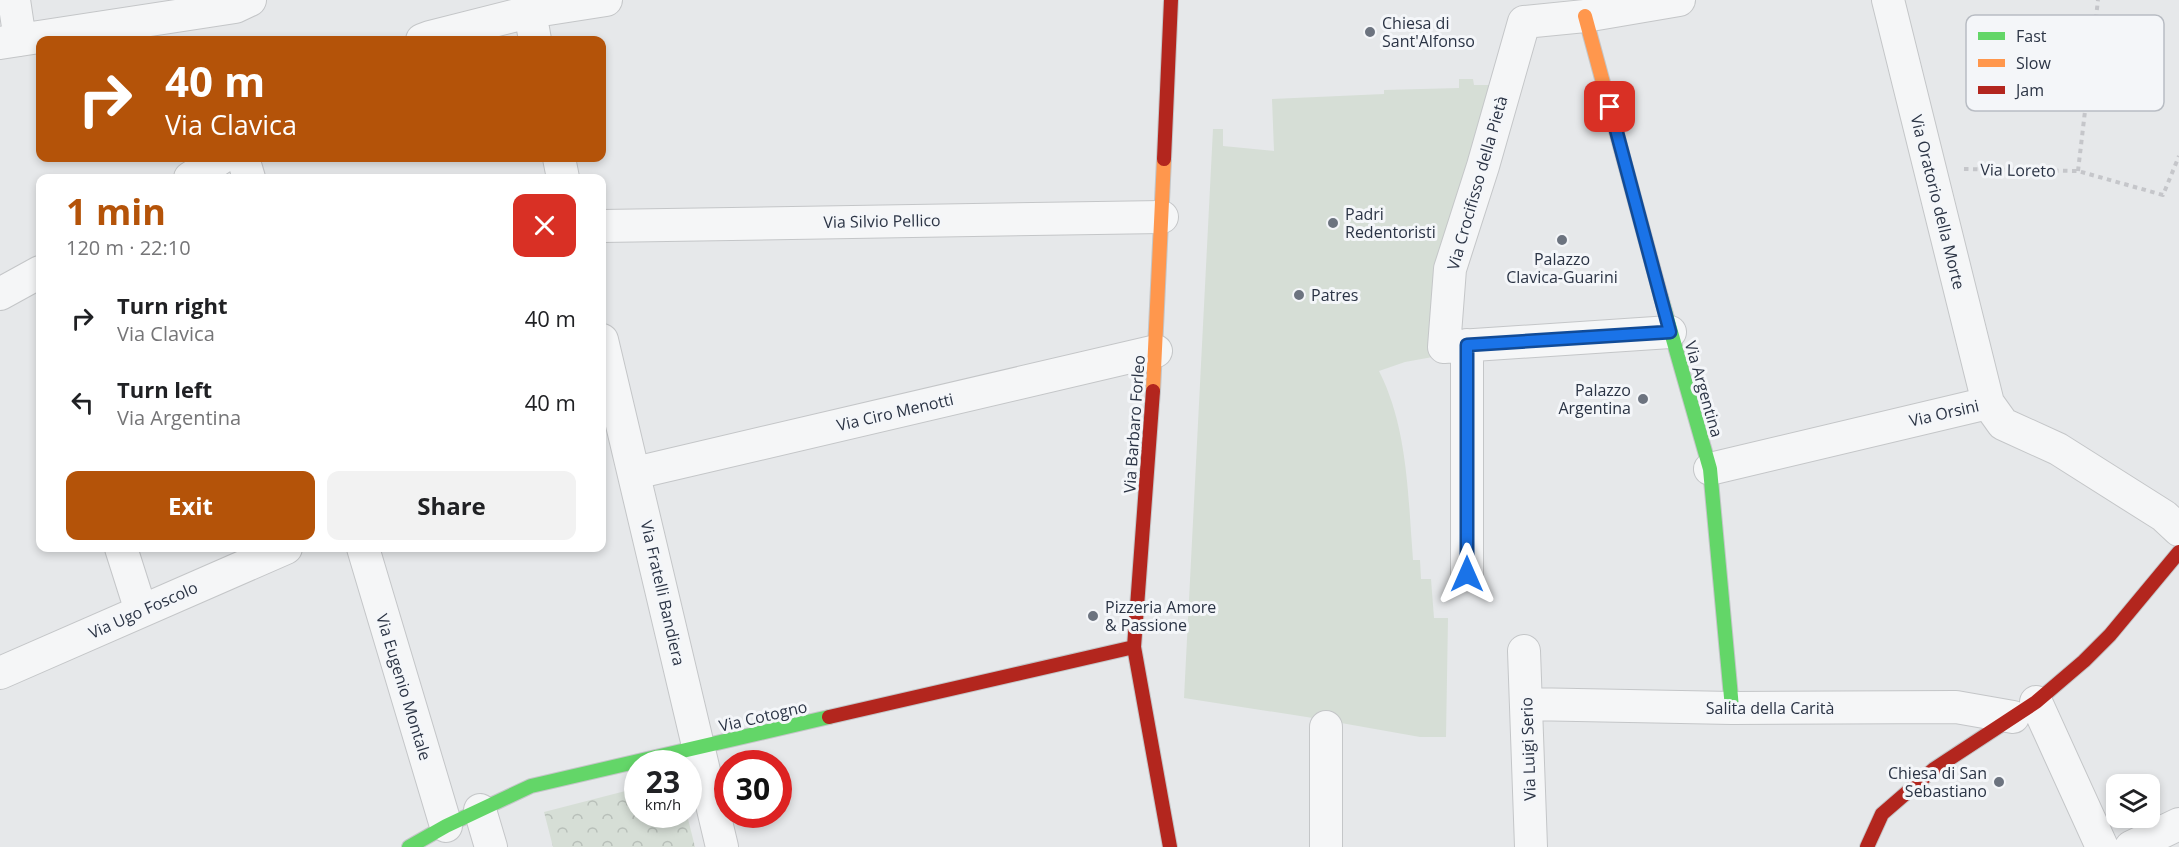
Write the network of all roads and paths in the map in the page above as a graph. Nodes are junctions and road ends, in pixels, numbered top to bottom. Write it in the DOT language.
graph roads {
  1 [pos="14,0"];
  2 [pos="250,0"];
  3 [pos="606,0"];
  4 [pos="1171,0"];
  5 [pos="1888,0"];
  6 [pos="2098,0"];
  7 [pos="1666,1"];
  8 [pos="1518,11"];
  9 [pos="2096,15"];
  10 [pos="1585,16"];
  11 [pos="531,17"];
  12 [pos="43,36"];
  13 [pos="435,36"];
  14 [pos="36,37"];
  15 [pos="10,41"];
  16 [pos="2085,111"];
  17 [pos="2179,156"];
  18 [pos="215,162"];
  19 [pos="1929,168"];
  20 [pos="2078,171"];
  21 [pos="196,174"];
  22 [pos="1162,217"];
  23 [pos="606,226"];
  24 [pos="36,277"];
  25 [pos="0,294"];
  26 [pos="1670,332"];
  27 [pos="1455,346"];
  28 [pos="1156,351"];
  29 [pos="606,356"];
  30 [pos="1988,403"];
  31 [pos="1710,469"];
  32 [pos="635,473"];
  33 [pos="2179,530"];
  34 [pos="122,552"];
  35 [pos="277,552"];
  36 [pos="364,552"];
  37 [pos="2177,563"];
  38 [pos="1467,574"];
  39 [pos="141,612"];
  40 [pos="1134,647"];
  41 [pos="1524,651"];
  42 [pos="0,674"];
  43 [pos="1526,704"];
  44 [pos="1732,708"];
  45 [pos="2025,709"];
  46 [pos="1326,727"];
  47 [pos="700,748"];
  48 [pos="480,810"];
  49 [pos="2179,824"];
  50 [pos="446,826"];
  51 [pos="409,847"];
  52 [pos="491,847"];
  53 [pos="722,847"];
  54 [pos="1170,847"];
  55 [pos="1326,847"];
  56 [pos="1531,847"];
  57 [pos="1867,847"];
  58 [pos="2102,847"];
  59 [pos="2132,847"];
  1 -- 15 [label="street"];
  2 -- 12 [label="street"];
  3 -- 11 [label="street"];
  4 -- 22 [label="street, Via Barbaro Forleo"];
  5 -- 19 [label="street, Via Oratorio della Morte"];
  6 -- 9 [label="path, Via Loreto"];
  7 -- 10 [label="street"];
  8 -- 10 [label="street"];
  8 -- 27 [label="street, Via Crocifisso della Pietà"];
  10 -- 26 [label="street, Via Argentina"];
  11 -- 13 [label="street"];
  14 -- 15 [label="street"];
  16 -- 20 [label="path, Via Loreto"];
  17 -- 20 [label="path"];
  18 -- 21 [label="street"];
  19 -- 20 [label="path, Via Loreto"];
  19 -- 30 [label="street, Via Oratorio della Morte"];
  22 -- 23 [label="street, Via Silvio Pellico"];
  22 -- 28 [label="street, Via Barbaro Forleo"];
  24 -- 25 [label="street"];
  26 -- 27 [label="street"];
  26 -- 31 [label="street, Via Argentina"];
  27 -- 38 [label="street, Via Crocifisso della Pietà"];
  28 -- 32 [label="street, Via Ciro Menotti"];
  28 -- 40 [label="street, Via Barbaro Forleo"];
  29 -- 32 [label="street, Via Fratelli Bandiera"];
  30 -- 31 [label="street, Via Orsini"];
  30 -- 33 [label="street, Via Orsini"];
  31 -- 44 [label="street, Via Argentina"];
  32 -- 47 [label="street, Via Fratelli Bandiera"];
  34 -- 39 [label="street"];
  35 -- 39 [label="street, Via Ugo Foscolo"];
  36 -- 50 [label="street, Via Eugenio Montale"];
  37 -- 45 [label="street"];
  39 -- 42 [label="street, Via Ugo Foscolo"];
  40 -- 47 [label="street, Via Cotogno"];
  40 -- 54 [label="street, Via Barbaro Forleo"];
  41 -- 43 [label="street, Via Luigi Serio"];
  43 -- 44 [label="street, Salita della Carità"];
  43 -- 56 [label="street, Via Luigi Serio"];
  44 -- 45 [label="street, Salita della Carità"];
  45 -- 57 [label="street"];
  45 -- 58 [label="street"];
  46 -- 55 [label="street"];
  47 -- 48 [label="street, Via Cotogno"];
  47 -- 53 [label="street, Via Fratelli Bandiera"];
  48 -- 50 [label="street, Via Cotogno"];
  48 -- 52 [label="street"];
  49 -- 59 [label="street"];
  50 -- 51 [label="street, Via Cotogno"];
}
